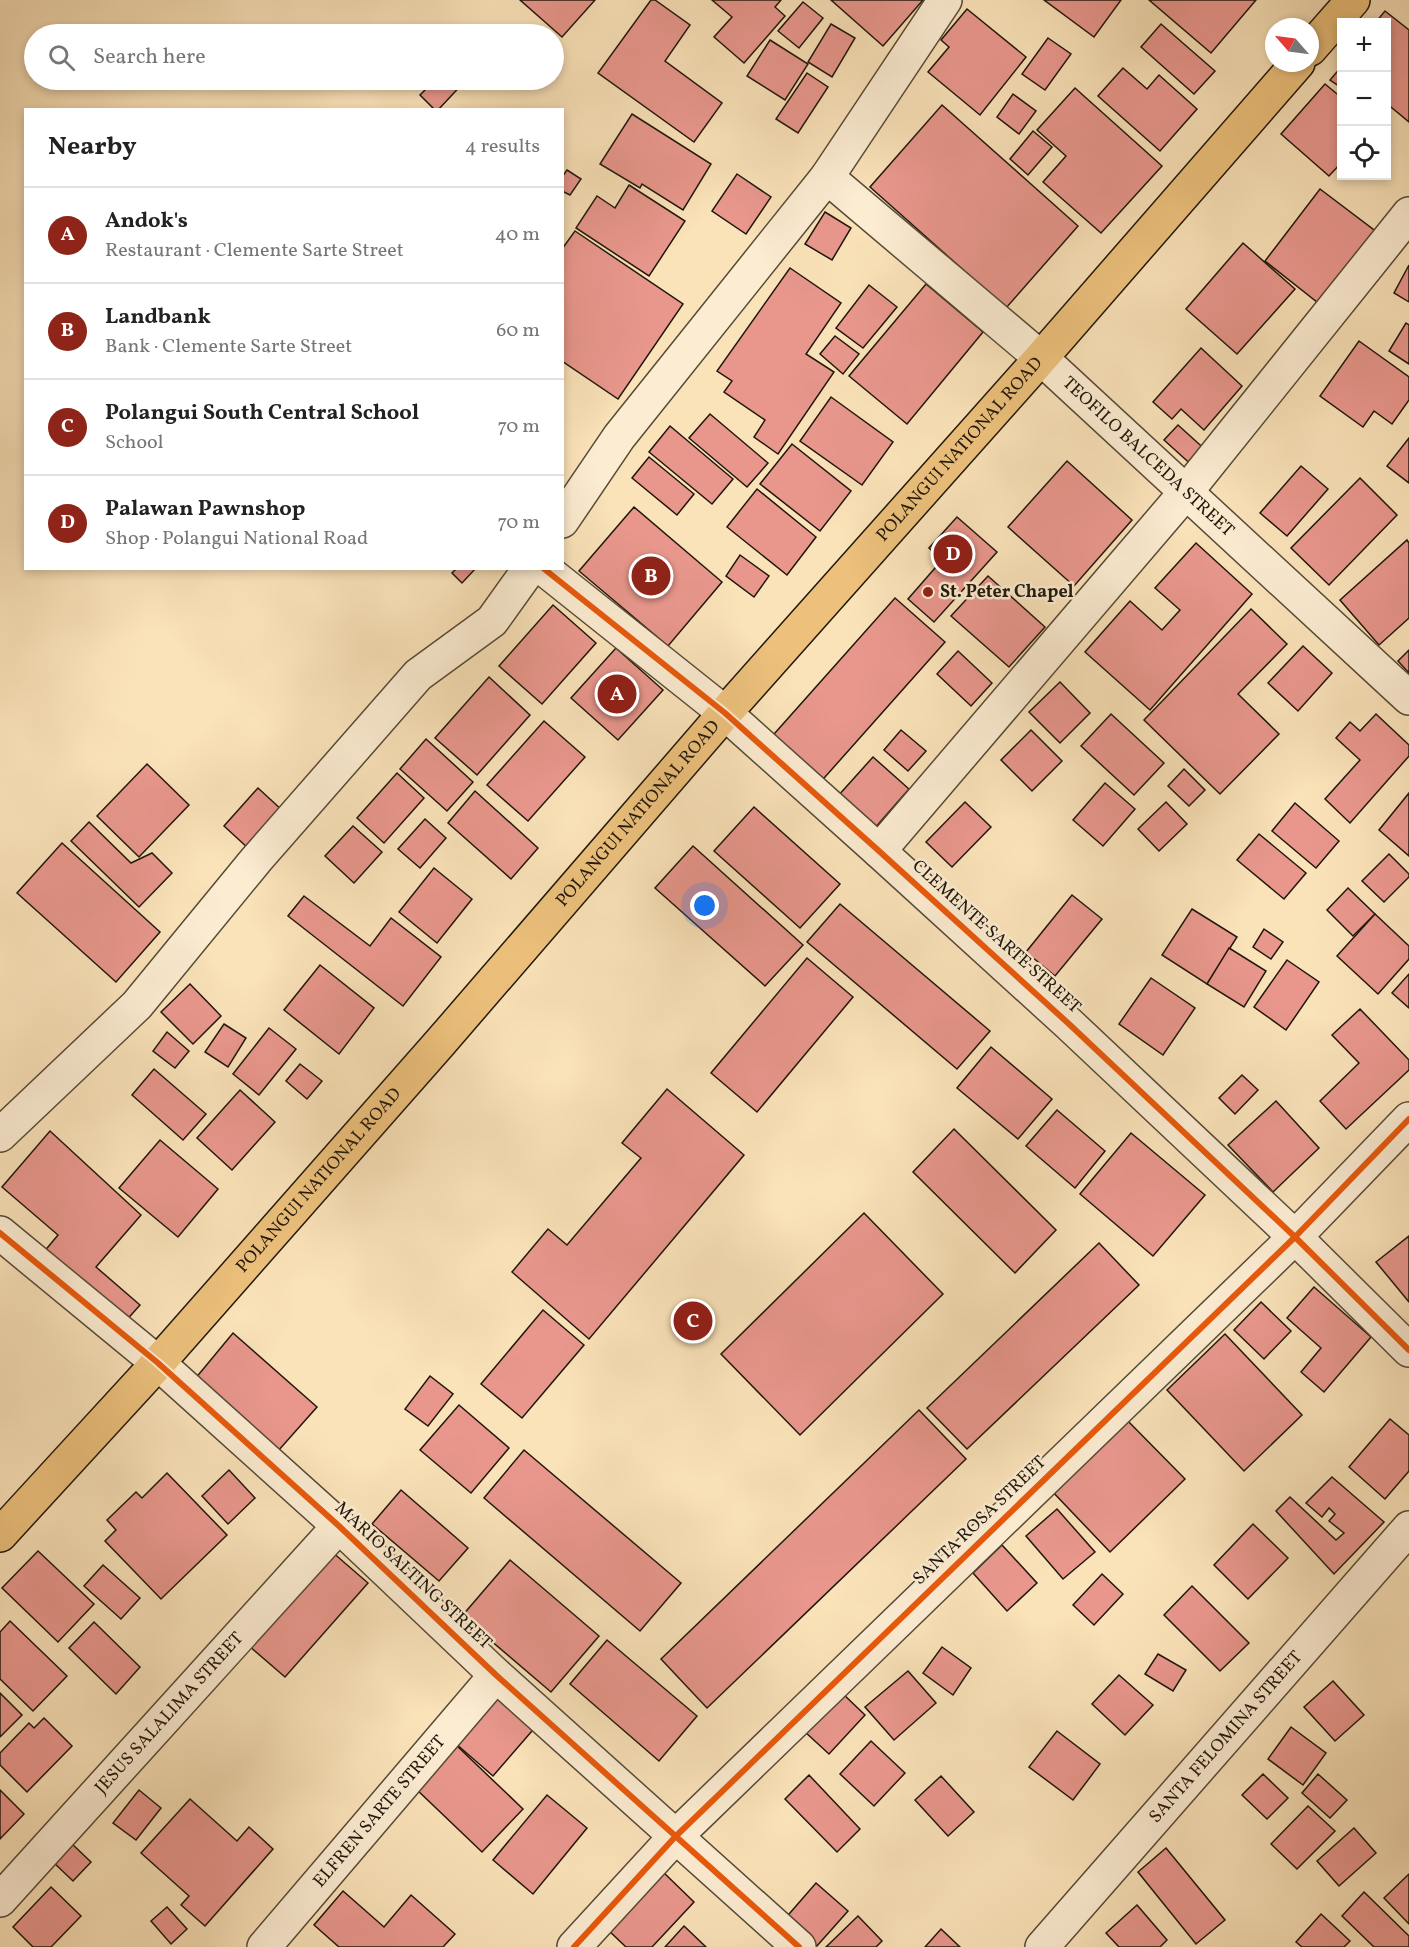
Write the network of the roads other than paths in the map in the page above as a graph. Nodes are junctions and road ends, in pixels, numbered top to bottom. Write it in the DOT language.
graph roads {
  1 [pos="945,0"];
  2 [pos="1353,0"];
  3 [pos="1319,39"];
  4 [pos="1290,72"];
  5 [pos="827,177"];
  6 [pos="1409,214"];
  7 [pos="1041,358"];
  8 [pos="1186,492"];
  9 [pos="564,518"];
  10 [pos="529,570"];
  11 [pos="546,570"];
  12 [pos="1409,698"];
  13 [pos="725,713"];
  14 [pos="879,851"];
  15 [pos="1409,1119"];
  16 [pos="0,1135"];
  17 [pos="0,1233"];
  18 [pos="1295,1237"];
  19 [pos="1409,1350"];
  20 [pos="158,1363"];
  21 [pos="339,1526"];
  22 [pos="1409,1528"];
  23 [pos="0,1535"];
  24 [pos="496,1675"];
  25 [pos="675,1837"];
  26 [pos="0,1900"];
  27 [pos="264,1947"];
  28 [pos="574,1947"];
  29 [pos="799,1947"];
  30 [pos="1042,1947"];
  1 -- 5 [label="street"];
  2 -- 3 [label="main road"];
  4 -- 7 [label="main road, POLANGUI NATIONAL ROAD"];
  5 -- 7 [label="street, TEOFILO BALCEDA STREET"];
  5 -- 9 [label="street"];
  6 -- 8 [label="street"];
  7 -- 8 [label="street, TEOFILO BALCEDA STREET"];
  7 -- 13 [label="main road, POLANGUI NATIONAL ROAD"];
  8 -- 12 [label="street, TEOFILO BALCEDA STREET"];
  8 -- 14 [label="street"];
  10 -- 16 [label="street"];
  11 -- 13 [label="street, CLEMENTE SARTE STREET"];
  13 -- 14 [label="street, CLEMENTE SARTE STREET"];
  13 -- 20 [label="main road, POLANGUI NATIONAL ROAD"];
  14 -- 18 [label="street, CLEMENTE SARTE STREET"];
  15 -- 18 [label="street, SANTA ROSA STREET"];
  17 -- 20 [label="street, MARIO SALTING STREET"];
  18 -- 19 [label="street, CLEMENTE SARTE STREET"];
  18 -- 25 [label="street, SANTA ROSA STREET"];
  20 -- 21 [label="street, MARIO SALTING STREET"];
  20 -- 23 [label="main road, POLANGUI NATIONAL ROAD"];
  21 -- 24 [label="street, MARIO SALTING STREET"];
  21 -- 26 [label="street, JESUS SALALIMA STREET"];
  22 -- 30 [label="street, SANTA FELOMINA STREET"];
  24 -- 25 [label="street, MARIO SALTING STREET"];
  24 -- 27 [label="street, ELFREN SARTE STREET"];
  25 -- 28 [label="street, SANTA ROSA STREET"];
  25 -- 29 [label="street, MARIO SALTING STREET"];
}
